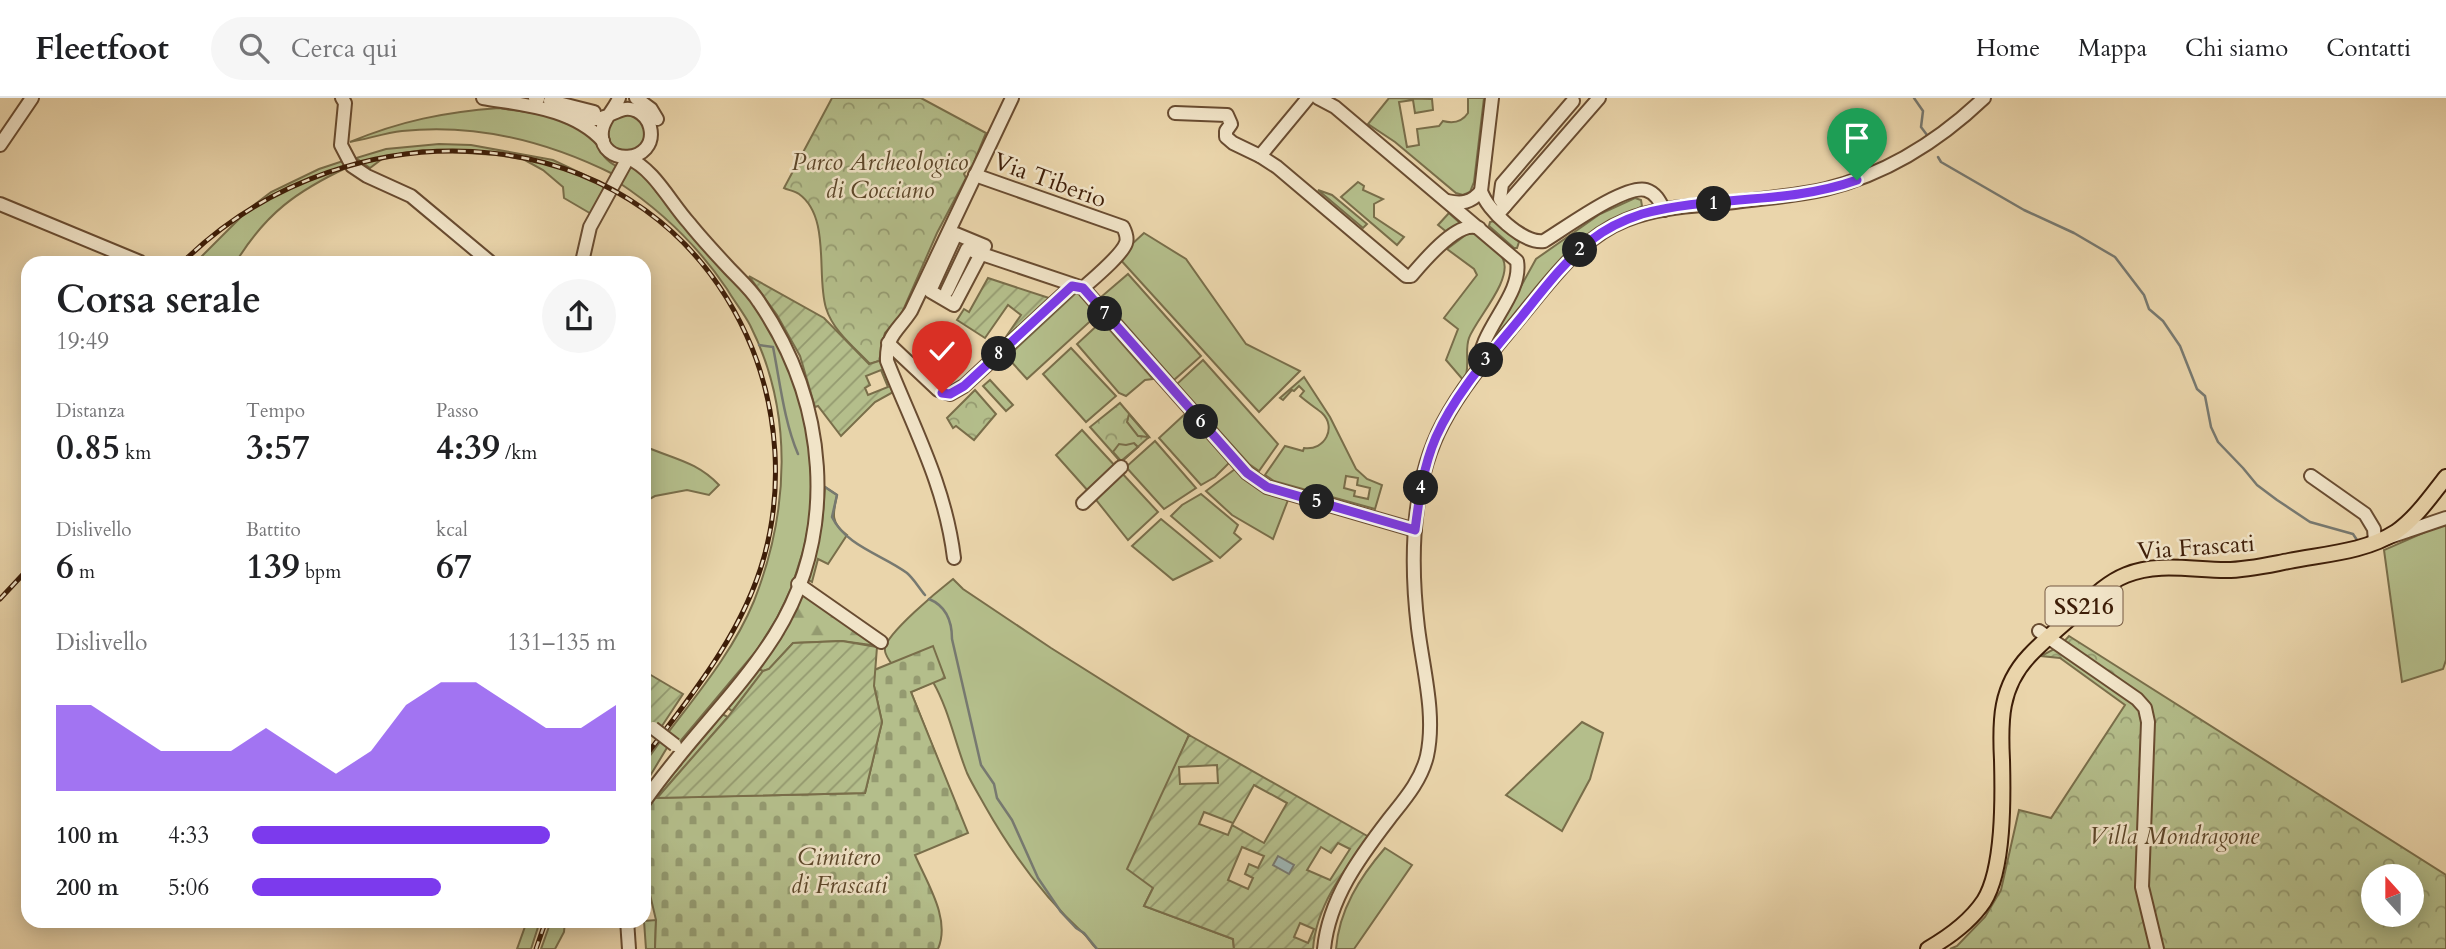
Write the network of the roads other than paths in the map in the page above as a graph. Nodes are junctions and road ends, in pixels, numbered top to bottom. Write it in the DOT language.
graph roads {
  1 [pos="32,98"];
  2 [pos="342,98"];
  3 [pos="483,98"];
  4 [pos="617,98"];
  5 [pos="629,98"];
  6 [pos="636,98"];
  7 [pos="1012,98"];
  8 [pos="1308,98"];
  9 [pos="1318,98"];
  10 [pos="1492,98"];
  11 [pos="1599,98"];
  12 [pos="1984,98"];
  13 [pos="541,99"];
  14 [pos="1573,101"];
  15 [pos="1175,113"];
  16 [pos="611,114"];
  17 [pos="643,116"];
  18 [pos="569,117"];
  19 [pos="657,119"];
  20 [pos="648,135"];
  21 [pos="603,141"];
  22 [pos="1,144"];
  23 [pos="1260,156"];
  24 [pos="628,158"];
  25 [pos="975,175"];
  26 [pos="656,182"];
  27 [pos="1483,196"];
  28 [pos="1447,201"];
  29 [pos="0,204"];
  30 [pos="1502,210"];
  31 [pos="1664,210"];
  32 [pos="1480,228"];
  33 [pos="1544,241"];
  34 [pos="981,254"];
  35 [pos="126,256"];
  36 [pos="483,256"];
  37 [pos="583,256"];
  38 [pos="1518,266"];
  39 [pos="1071,287"];
  40 [pos="947,291"];
  41 [pos="888,343"];
  42 [pos="1479,369"];
  43 [pos="1121,467"];
  44 [pos="2311,476"];
  45 [pos="2446,477"];
  46 [pos="1083,503"];
  47 [pos="2446,518"];
  48 [pos="1415,530"];
  49 [pos="2375,542"];
  50 [pos="954,558"];
  51 [pos="798,584"];
  52 [pos="2044,635"];
  53 [pos="881,642"];
  54 [pos="651,728"];
  55 [pos="679,748"];
  56 [pos="651,791"];
  57 [pos="628,928"];
  58 [pos="629,949"];
  59 [pos="1324,949"];
  60 [pos="1928,949"];
  61 [pos="2157,949"];
  1 -- 22 [label="street"];
  2 -- 36 [label="street"];
  3 -- 18 [label="street"];
  4 -- 13 [label="street"];
  4 -- 16 [label="street"];
  5 -- 17 [label="street"];
  6 -- 19 [label="street"];
  7 -- 25 [label="street"];
  8 -- 23 [label="street"];
  9 -- 28 [label="street"];
  10 -- 27 [label="street"];
  11 -- 30 [label="street"];
  12 -- 31 [label="street"];
  14 -- 30 [label="street"];
  15 -- 23 [label="street"];
  16 -- 17 [label="street"];
  16 -- 18 [label="street"];
  16 -- 21 [label="street"];
  17 -- 20 [label="street"];
  18 -- 21 [label="street"];
  20 -- 24 [label="street"];
  20 -- 26 [label="street"];
  21 -- 24 [label="street"];
  23 -- 32 [label="street"];
  24 -- 26 [label="street"];
  24 -- 37 [label="street"];
  25 -- 39 [label="street, Via Tiberio"];
  25 -- 41 [label="street"];
  26 -- 51 [label="street"];
  27 -- 28 [label="street"];
  27 -- 30 [label="street"];
  28 -- 32 [label="street"];
  29 -- 35 [label="street"];
  30 -- 33 [label="street"];
  31 -- 33 [label="street"];
  31 -- 42 [label="street"];
  32 -- 38 [label="street"];
  33 -- 38 [label="street"];
  34 -- 34 [label="street"];
  34 -- 39 [label="street"];
  34 -- 40 [label="street"];
  38 -- 42 [label="street"];
  39 -- 41 [label="street"];
  39 -- 48 [label="street"];
  41 -- 50 [label="street"];
  42 -- 48 [label="street"];
  43 -- 46 [label="street"];
  44 -- 49 [label="street"];
  45 -- 49 [label="main road, Via Frascati / SS216"];
  47 -- 49 [label="street"];
  48 -- 59 [label="street"];
  49 -- 52 [label="main road, Via Frascati / SS216"];
  51 -- 53 [label="street"];
  51 -- 55 [label="street"];
  52 -- 60 [label="main road, Via Frascati / SS216"];
  52 -- 61 [label="street"];
  54 -- 55 [label="street, bridge"];
  55 -- 56 [label="street"];
  57 -- 58 [label="street"];
}
